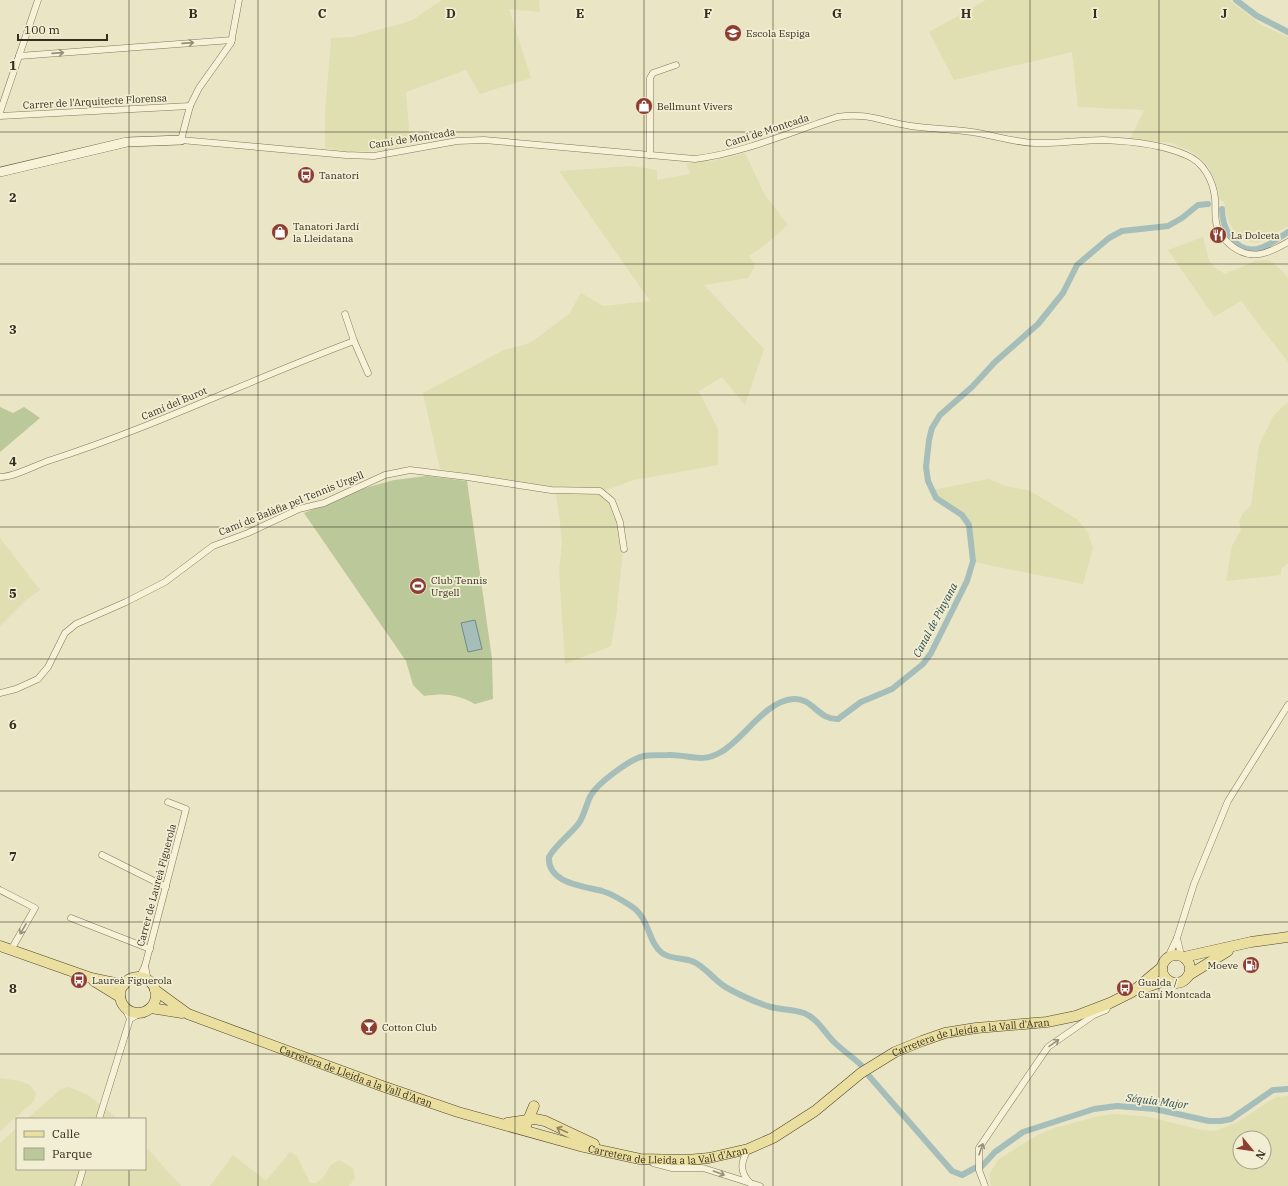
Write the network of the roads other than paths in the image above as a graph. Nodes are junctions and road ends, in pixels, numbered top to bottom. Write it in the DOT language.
graph roads {
  1 [pos="38,0"];
  2 [pos="238,0"];
  3 [pos="232,40"];
  4 [pos="19,56"];
  5 [pos="676,65"];
  6 [pos="190,106"];
  7 [pos="0,112"];
  8 [pos="0,116"];
  9 [pos="181,140"];
  10 [pos="650,155"];
  11 [pos="0,172"];
  12 [pos="1288,242"];
  13 [pos="345,314"];
  14 [pos="354,341"];
  15 [pos="368,373"];
  16 [pos="0,477"];
  17 [pos="624,549"];
  18 [pos="0,693"];
  19 [pos="1288,705"];
  20 [pos="168,802"];
  21 [pos="102,855"];
  22 [pos="166,887"];
  23 [pos="0,890"];
  24 [pos="72,918"];
  25 [pos="1177,938"];
  26 [pos="1288,938"];
  27 [pos="1240,945"];
  28 [pos="0,946"];
  29 [pos="150,949"];
  30 [pos="11,950"];
  31 [pos="1182,956"];
  32 [pos="1168,957"];
  33 [pos="145,966"];
  34 [pos="1162,967"];
  35 [pos="1189,976"];
  36 [pos="90,978"];
  37 [pos="144,979"];
  38 [pos="1167,980"];
  39 [pos="124,985"];
  40 [pos="155,990"];
  41 [pos="1132,992"];
  42 [pos="122,1002"];
  43 [pos="1110,1003"];
  44 [pos="151,1008"];
  45 [pos="141,1013"];
  46 [pos="188,1014"];
  47 [pos="130,1019"];
  48 [pos="99,1118"];
  49 [pos="527,1120"];
  50 [pos="497,1123"];
  51 [pos="526,1131"];
  52 [pos="748,1149"];
  53 [pos="610,1152"];
  54 [pos="640,1159"];
  55 [pos="84,1170"];
  56 [pos="750,1183"];
  57 [pos="78,1186"];
  58 [pos="760,1186"];
  59 [pos="985,1186"];
  1 -- 4 [label="street"];
  2 -- 3 [label="street"];
  4 -- 3 [label="street, one-way"];
  3 -- 6 [label="street"];
  4 -- 7 [label="street"];
  5 -- 10 [label="street"];
  6 -- 8 [label="street, Carrer de l'Arquitecte Florensa"];
  6 -- 9 [label="street"];
  9 -- 10 [label="street, Camí de Montcada"];
  9 -- 11 [label="street"];
  10 -- 12 [label="street, Camí de Montcada"];
  13 -- 14 [label="street"];
  14 -- 15 [label="street"];
  14 -- 16 [label="street, Camí del Burot"];
  17 -- 18 [label="street, Camí de Balàfia pel Tennis Urgell"];
  19 -- 25 [label="street"];
  20 -- 22 [label="street, Carrer de Laureà Figuerola"];
  21 -- 22 [label="street"];
  22 -- 29 [label="street, Carrer de Laureà Figuerola"];
  23 -- 30 [label="street, one-way"];
  24 -- 29 [label="street"];
  25 -- 31 [label="street"];
  25 -- 32 [label="street"];
  26 -- 27 [label="main road"];
  27 -- 31 [label="main road"];
  27 -- 35 [label="main road"];
  28 -- 30 [label="main road"];
  29 -- 33 [label="street, Carrer de Laureà Figuerola"];
  30 -- 36 [label="main road"];
  31 -- 32 [label="main road"];
  31 -- 35 [label="main road"];
  32 -- 34 [label="main road"];
  33 -- 37 [label="street, Carrer de Laureà Figuerola"];
  33 -- 37 [label="street, Carrer de Laureà Figuerola"];
  34 -- 38 [label="main road"];
  34 -- 41 [label="main road, Carretera de Lleida a la Vall d'Aran"];
  35 -- 38 [label="main road"];
  36 -- 39 [label="main road"];
  36 -- 42 [label="main road"];
  37 -- 39 [label="main road"];
  37 -- 40 [label="main road"];
  38 -- 41 [label="main road"];
  39 -- 42 [label="main road"];
  40 -- 44 [label="main road"];
  40 -- 46 [label="main road, Carretera de Lleida a la Vall d'Aran"];
  41 -- 43 [label="main road, Carretera de Lleida a la Vall d'Aran"];
  42 -- 45 [label="main road"];
  42 -- 47 [label="street"];
  43 -- 52 [label="main road, Carretera de Lleida a la Vall d'Aran"];
  59 -- 43 [label="street, one-way"];
  44 -- 45 [label="main road"];
  44 -- 46 [label="main road"];
  45 -- 47 [label="street"];
  46 -- 50 [label="main road, Carretera de Lleida a la Vall d'Aran"];
  47 -- 48 [label="street"];
  49 -- 50 [label="main road"];
  49 -- 51 [label="main road"];
  53 -- 49 [label="main road, one-way"];
  50 -- 51 [label="main road, Carretera de Lleida a la Vall d'Aran"];
  51 -- 53 [label="main road, Carretera de Lleida a la Vall d'Aran"];
  52 -- 54 [label="main road, Carretera de Lleida a la Vall d'Aran"];
  52 -- 56 [label="street"];
  53 -- 54 [label="main road, Carretera de Lleida a la Vall d'Aran"];
  54 -- 56 [label="street, one-way"];
  55 -- 57 [label="street"];
  56 -- 58 [label="street"];
}
